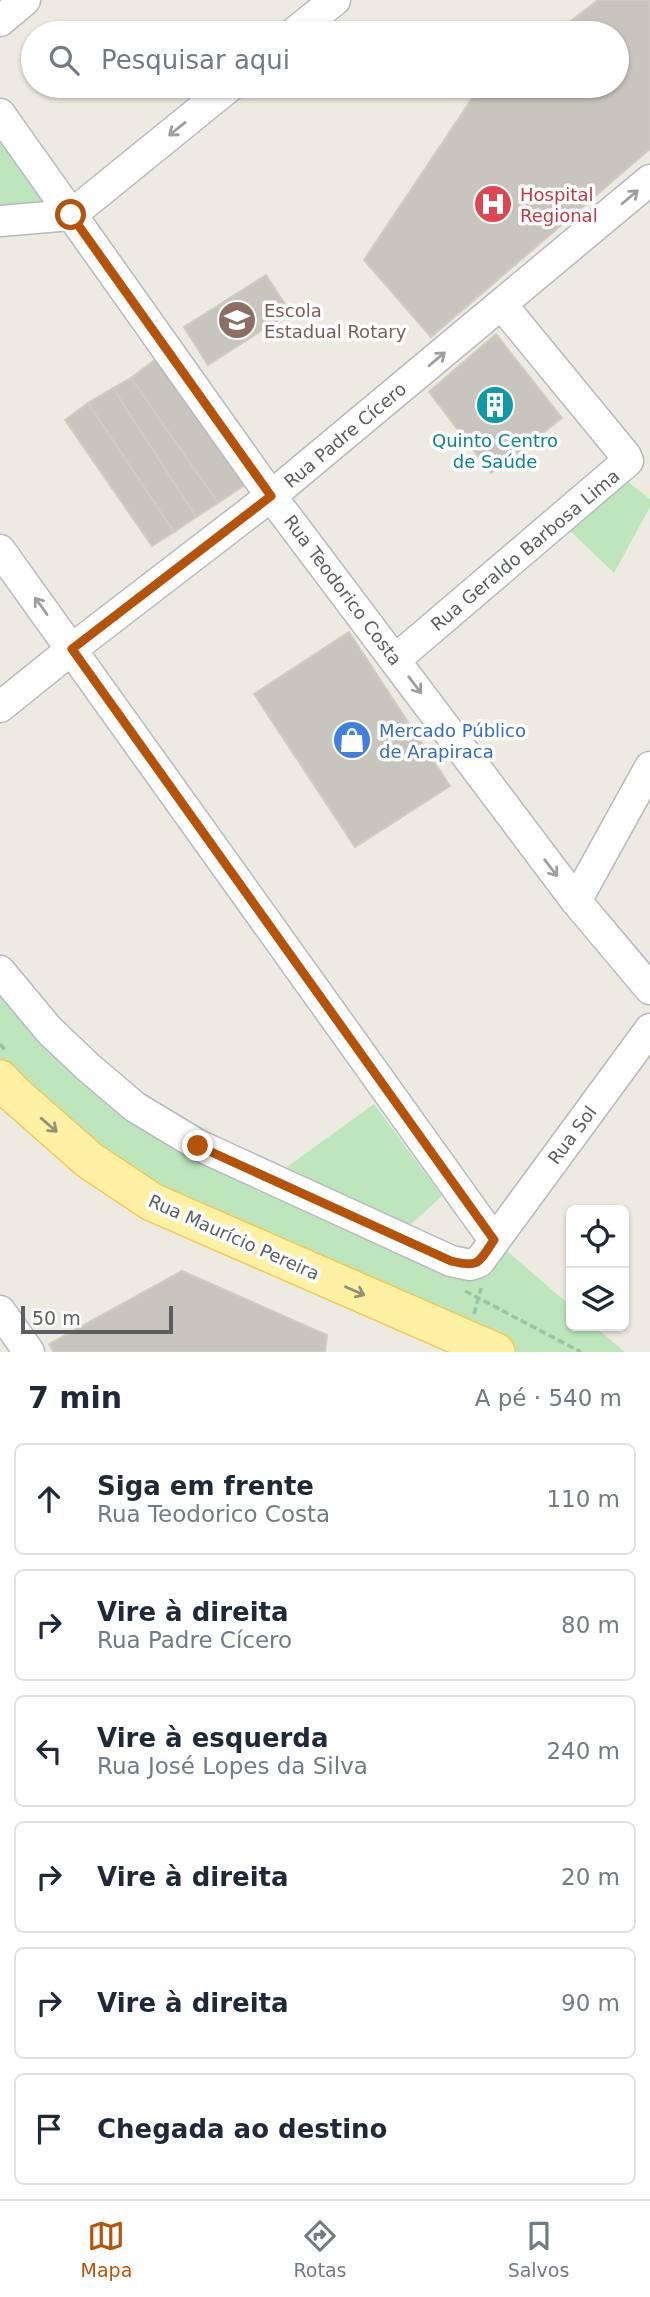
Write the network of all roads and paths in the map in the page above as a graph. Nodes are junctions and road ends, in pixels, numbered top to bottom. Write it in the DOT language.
graph roads {
  1 [pos="25,0"];
  2 [pos="335,0"];
  3 [pos="0,21"];
  4 [pos="310,21"];
  5 [pos="215,98"];
  6 [pos="0,114"];
  7 [pos="650,180"];
  8 [pos="71,215"];
  9 [pos="0,221"];
  10 [pos="502,305"];
  11 [pos="271,496"];
  12 [pos="0,550"];
  13 [pos="72,649"];
  14 [pos="396,659"];
  15 [pos="0,707"];
  16 [pos="650,767"];
  17 [pos="576,901"];
  18 [pos="0,971"];
  19 [pos="650,989"];
  20 [pos="650,1029"];
  21 [pos="0,1079"];
  22 [pos="494,1240"];
  23 [pos="0,1311"];
  24 [pos="29,1352"];
  25 [pos="496,1352"];
  1 -- 3 [label="street"];
  2 -- 4 [label="street"];
  5 -- 8 [label="street, one-way"];
  6 -- 8 [label="street, Rua Teodorico Costa"];
  10 -- 7 [label="street, Rua Padre Cícero, one-way"];
  8 -- 9 [label="street"];
  8 -- 11 [label="street, Rua Teodorico Costa"];
  11 -- 10 [label="street, Rua Padre Cícero, one-way"];
  10 -- 14 [label="street, Rua Geraldo Barbosa Lima"];
  11 -- 13 [label="street, Rua Padre Cícero"];
  11 -- 14 [label="street, Rua Teodorico Costa"];
  13 -- 12 [label="street, one-way"];
  13 -- 15 [label="street, Rua Padre Cícero"];
  13 -- 22 [label="street"];
  14 -- 17 [label="street, Rua Teodorico Costa, one-way"];
  16 -- 17 [label="street"];
  17 -- 19 [label="street, Rua Teodorico Costa"];
  18 -- 22 [label="street, Rua Sol"];
  20 -- 22 [label="street, Rua Sol"];
  21 -- 25 [label="main road, Rua Maurício Pereira, one-way"];
  23 -- 24 [label="street"];
}
